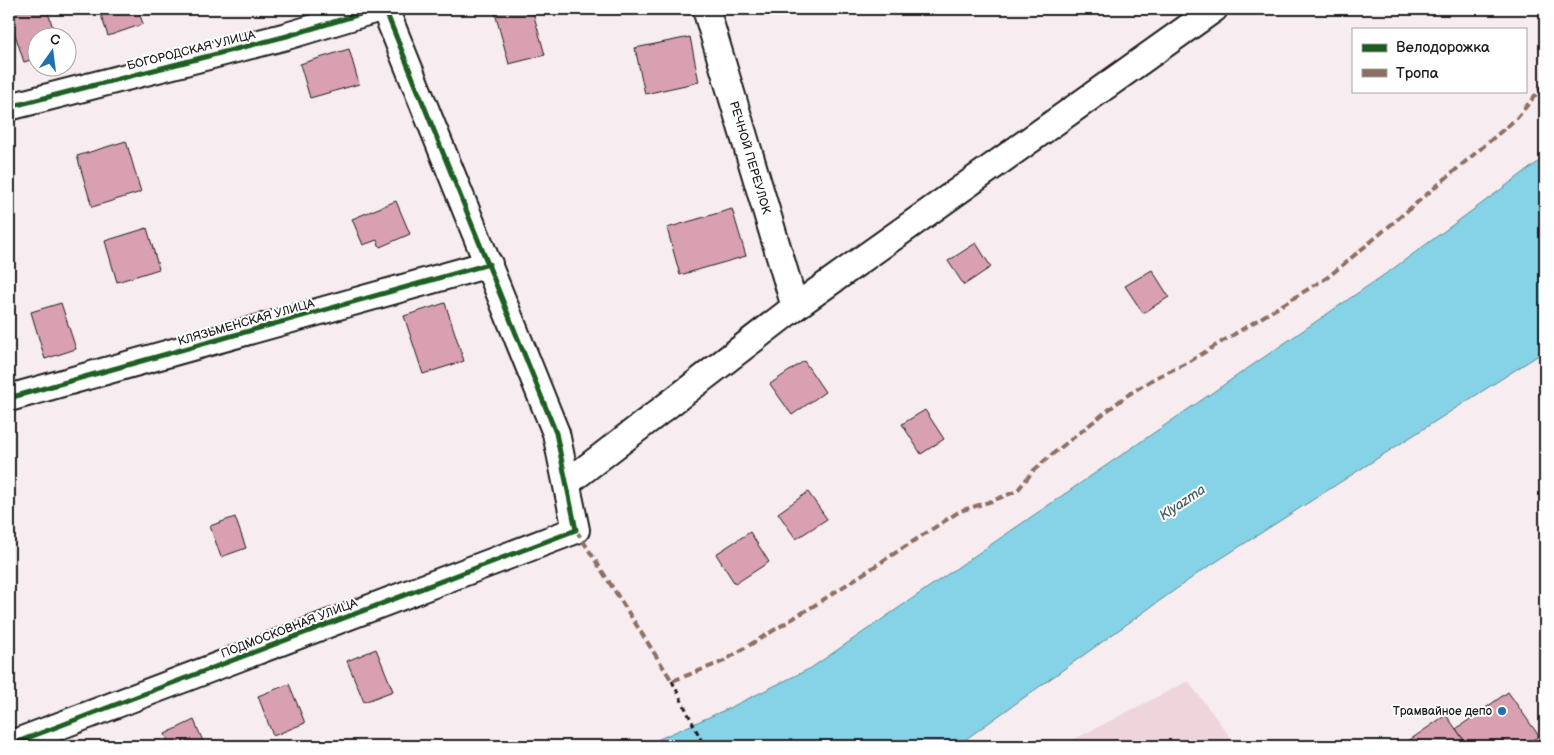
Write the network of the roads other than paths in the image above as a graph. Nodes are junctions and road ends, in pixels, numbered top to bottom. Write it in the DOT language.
graph roads {
  1 [pos="377,9"];
  2 [pos="385,9"];
  3 [pos="706,9"];
  4 [pos="1214,9"];
  5 [pos="9,107"];
  6 [pos="489,264"];
  7 [pos="795,307"];
  8 [pos="9,398"];
  9 [pos="567,483"];
  10 [pos="9,745"];
  1 -- 5 [label="street, БОГОРОДСКАЯ УЛИЦА"];
  2 -- 6 [label="street"];
  3 -- 7 [label="street, РЕЧНОЙ ПЕРЕУЛОК"];
  4 -- 7 [label="street"];
  6 -- 8 [label="street, КЛЯЗЬМЕНСКАЯ УЛИЦА"];
  6 -- 9 [label="street"];
  7 -- 9 [label="street"];
  9 -- 10 [label="street, ПОДМОСКОВНАЯ УЛИЦА"];
}
